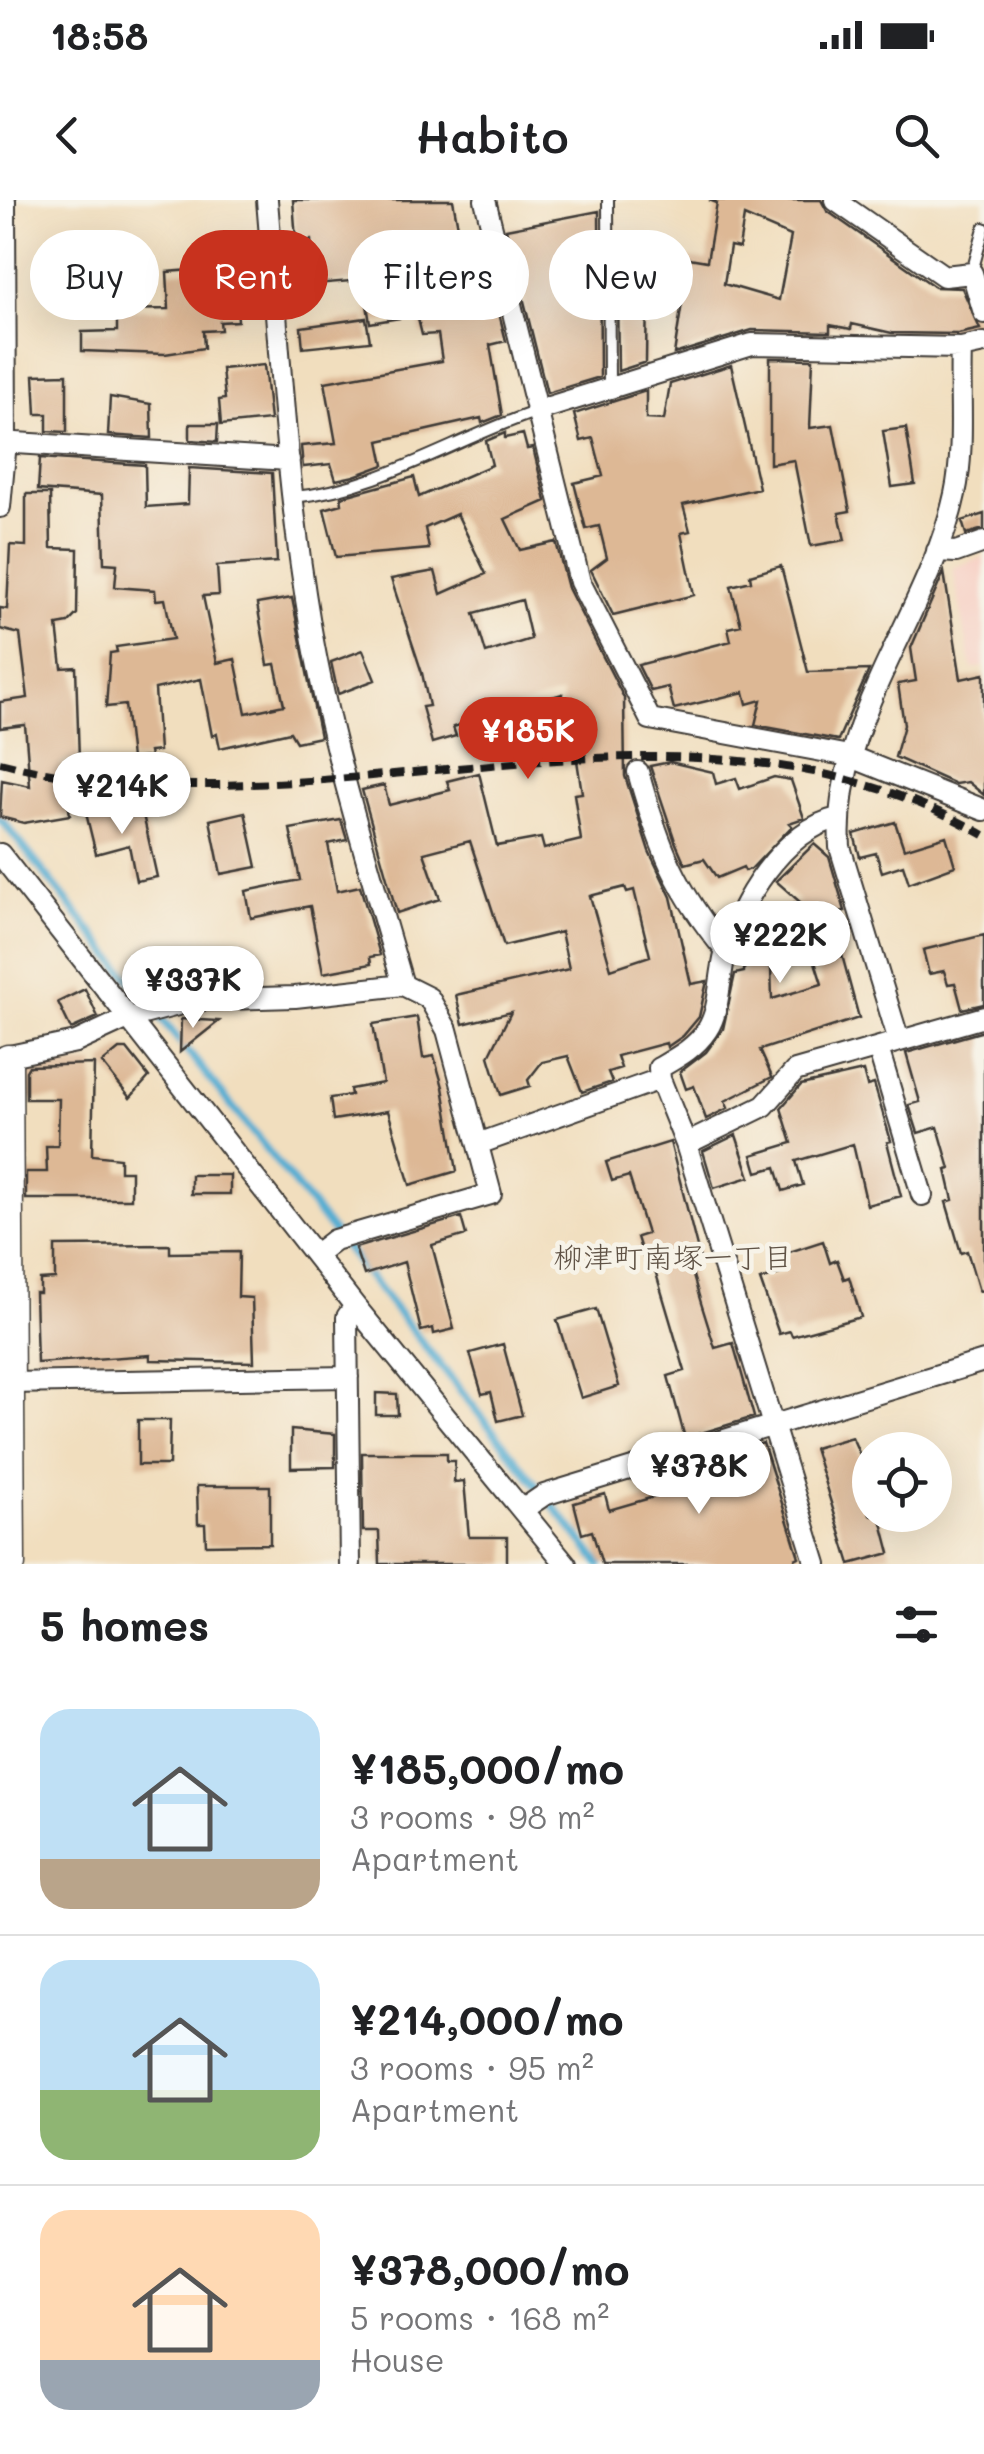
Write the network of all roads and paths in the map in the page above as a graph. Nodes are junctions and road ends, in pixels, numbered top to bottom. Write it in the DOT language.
graph roads {
  1 [pos="5,200"];
  2 [pos="267,200"];
  3 [pos="486,200"];
  4 [pos="608,200"];
  5 [pos="835,200"];
  6 [pos="984,228"];
  7 [pos="972,273"];
  8 [pos="984,313"];
  9 [pos="984,343"];
  10 [pos="961,348"];
  11 [pos="609,388"];
  12 [pos="536,411"];
  13 [pos="3,442"];
  14 [pos="289,460"];
  15 [pos="294,497"];
  16 [pos="0,506"];
  17 [pos="984,542"];
  18 [pos="937,552"];
  19 [pos="849,756"];
  20 [pos="638,772"];
  21 [pos="984,810"];
  22 [pos="838,818"];
  23 [pos="0,854"];
  24 [pos="726,951"];
  25 [pos="403,985"];
  26 [pos="984,1017"];
  27 [pos="128,1018"];
  28 [pos="899,1041"];
  29 [pos="878,1048"];
  30 [pos="4,1058"];
  31 [pos="660,1079"];
  32 [pos="478,1144"];
  33 [pos="686,1144"];
  34 [pos="922,1195"];
  35 [pos="316,1254"];
  36 [pos="355,1306"];
  37 [pos="984,1361"];
  38 [pos="348,1377"];
  39 [pos="10,1383"];
  40 [pos="774,1425"];
  41 [pos="522,1510"];
  42 [pos="12,1564"];
  43 [pos="350,1564"];
  44 [pos="566,1564"];
  45 [pos="816,1564"];
  1 -- 13 [label="street"];
  2 -- 14 [label="street"];
  3 -- 12 [label="street"];
  4 -- 11 [label="lane"];
  5 -- 7 [label="street"];
  6 -- 7 [label="lane"];
  7 -- 8 [label="street"];
  9 -- 10 [label="street"];
  10 -- 11 [label="street"];
  10 -- 18 [label="street"];
  11 -- 12 [label="street"];
  12 -- 15 [label="lane"];
  12 -- 19 [label="street"];
  13 -- 14 [label="street"];
  13 -- 16 [label="street"];
  14 -- 15 [label="street"];
  15 -- 25 [label="street"];
  17 -- 18 [label="street"];
  18 -- 19 [label="street"];
  19 -- 21 [label="street"];
  19 -- 22 [label="street"];
  20 -- 24 [label="street"];
  22 -- 24 [label="street"];
  22 -- 28 [label="street"];
  23 -- 27 [label="street"];
  24 -- 31 [label="street"];
  25 -- 27 [label="street"];
  25 -- 32 [label="street"];
  26 -- 28 [label="street"];
  27 -- 30 [label="street"];
  27 -- 35 [label="street"];
  28 -- 29 [label="street"];
  29 -- 33 [label="street"];
  29 -- 34 [label="street"];
  30 -- 39 [label="street"];
  31 -- 32 [label="street"];
  31 -- 33 [label="street"];
  32 -- 35 [label="street"];
  33 -- 40 [label="street"];
  35 -- 36 [label="street"];
  36 -- 38 [label="street"];
  36 -- 41 [label="street"];
  37 -- 40 [label="street"];
  38 -- 39 [label="street"];
  38 -- 43 [label="street"];
  39 -- 42 [label="street"];
  40 -- 41 [label="street"];
  40 -- 45 [label="street"];
  41 -- 44 [label="street"];
}
